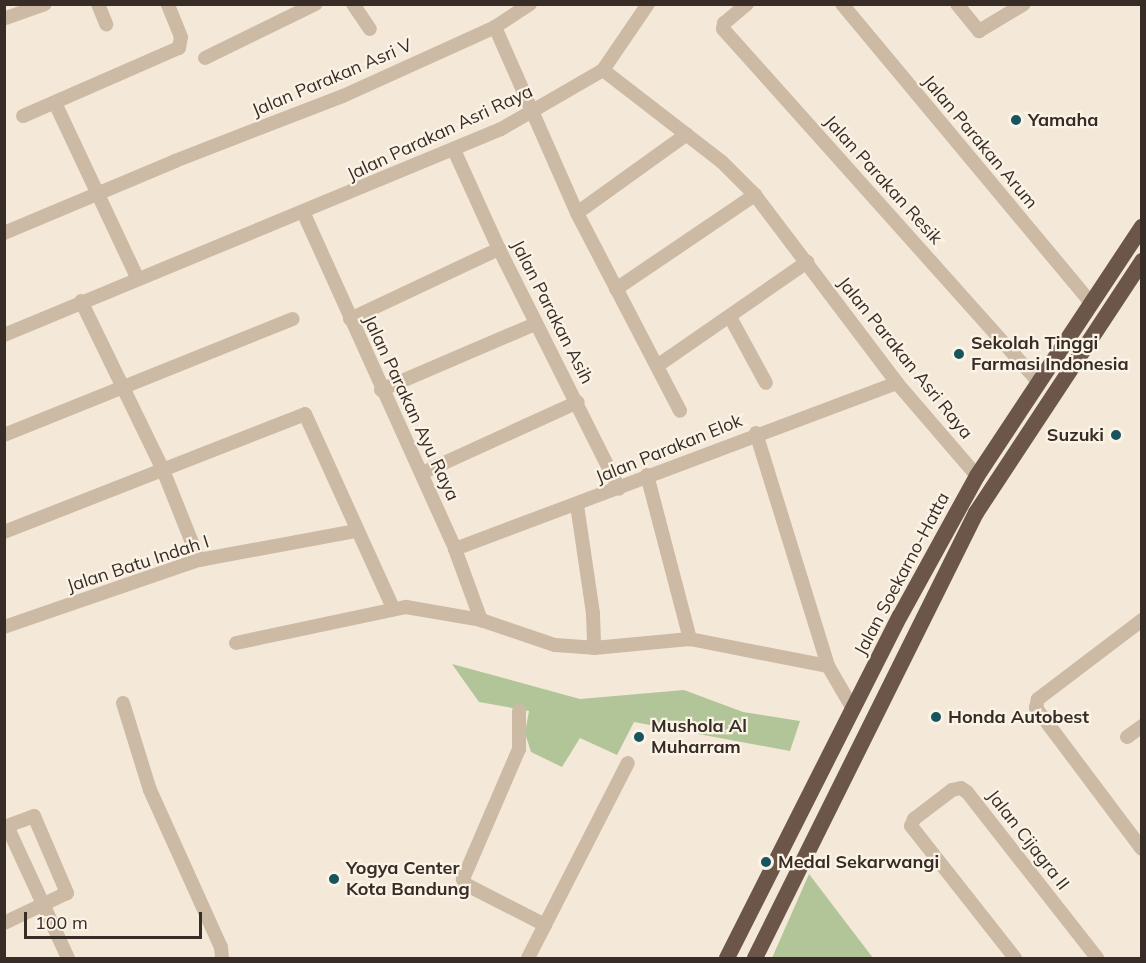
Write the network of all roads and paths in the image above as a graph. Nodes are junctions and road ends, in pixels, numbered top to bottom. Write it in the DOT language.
graph roads {
  1 [pos="25,4"];
  2 [pos="45,4"];
  3 [pos="98,4"];
  4 [pos="168,4"];
  5 [pos="315,4"];
  6 [pos="353,4"];
  7 [pos="530,4"];
  8 [pos="648,4"];
  9 [pos="747,4"];
  10 [pos="842,4"];
  11 [pos="957,4"];
  12 [pos="1020,7"];
  13 [pos="5,18"];
  14 [pos="106,24"];
  15 [pos="495,27"];
  16 [pos="370,29"];
  17 [pos="205,58"];
  18 [pos="603,70"];
  19 [pos="55,103"];
  20 [pos="530,113"];
  21 [pos="23,116"];
  22 [pos="687,134"];
  23 [pos="454,150"];
  24 [pos="96,193"];
  25 [pos="755,195"];
  26 [pos="577,213"];
  27 [pos="304,214"];
  28 [pos="1142,227"];
  29 [pos="4,233"];
  30 [pos="499,249"];
  31 [pos="1142,261"];
  32 [pos="807,262"];
  33 [pos="137,277"];
  34 [pos="616,289"];
  35 [pos="81,301"];
  36 [pos="1091,303"];
  37 [pos="730,317"];
  38 [pos="293,319"];
  39 [pos="350,319"];
  40 [pos="536,324"];
  41 [pos="6,330"];
  42 [pos="657,366"];
  43 [pos="766,382"];
  44 [pos="897,383"];
  45 [pos="1039,383"];
  46 [pos="123,388"];
  47 [pos="381,390"];
  48 [pos="578,402"];
  49 [pos="680,411"];
  50 [pos="756,433"];
  51 [pos="4,435"];
  52 [pos="163,470"];
  53 [pos="422,473"];
  54 [pos="647,475"];
  55 [pos="977,476"];
  56 [pos="619,489"];
  57 [pos="577,505"];
  58 [pos="356,531"];
  59 [pos="4,532"];
  60 [pos="455,549"];
  61 [pos="199,560"];
  62 [pos="393,608"];
  63 [pos="481,620"];
  64 [pos="1142,620"];
  65 [pos="4,627"];
  66 [pos="690,639"];
  67 [pos="236,643"];
  68 [pos="594,648"];
  69 [pos="828,666"];
  70 [pos="123,703"];
  71 [pos="850,703"];
  72 [pos="519,711"];
  73 [pos="1142,726"];
  74 [pos="1126,737"];
  75 [pos="628,763"];
  76 [pos="6,826"];
  77 [pos="1142,849"];
  78 [pos="43,904"];
  79 [pos="4,923"];
  80 [pos="545,925"];
  81 [pos="68,958"];
  82 [pos="222,958"];
  83 [pos="528,958"];
  84 [pos="727,958"];
  85 [pos="755,958"];
  86 [pos="1015,958"];
  87 [pos="1097,958"];
  1 -- 13 [label="street"];
  2 -- 13 [label="street"];
  3 -- 14 [label="street"];
  4 -- 19 [label="street"];
  5 -- 17 [label="street"];
  6 -- 16 [label="street"];
  7 -- 15 [label="street, Jalan Parakan Asri V"];
  8 -- 18 [label="street"];
  9 -- 45 [label="street, Jalan Parakan Resik"];
  10 -- 36 [label="street, Jalan Parakan Arum"];
  11 -- 12 [label="street"];
  15 -- 20 [label="street"];
  15 -- 24 [label="street, Jalan Parakan Asri V"];
  18 -- 20 [label="street, Jalan Parakan Asri Raya"];
  18 -- 22 [label="street, Jalan Parakan Asri Raya"];
  19 -- 21 [label="street"];
  19 -- 24 [label="street"];
  20 -- 23 [label="street, Jalan Parakan Asri Raya"];
  20 -- 26 [label="street"];
  22 -- 25 [label="street, Jalan Parakan Asri Raya"];
  22 -- 26 [label="street"];
  23 -- 27 [label="street, Jalan Parakan Asri Raya"];
  23 -- 30 [label="street, Jalan Parakan Asih"];
  24 -- 29 [label="street, Jalan Parakan Asri V"];
  24 -- 33 [label="street"];
  25 -- 32 [label="street, Jalan Parakan Asri Raya"];
  25 -- 34 [label="street"];
  26 -- 34 [label="street"];
  27 -- 33 [label="street, Jalan Parakan Asri Raya"];
  27 -- 39 [label="street, Jalan Parakan Ayu Raya"];
  28 -- 36 [label="highway, Jalan Soekarno-Hatta"];
  30 -- 39 [label="street"];
  30 -- 40 [label="street, Jalan Parakan Asih"];
  31 -- 85 [label="highway, Jalan Soekarno-Hatta"];
  32 -- 37 [label="street"];
  32 -- 44 [label="street, Jalan Parakan Asri Raya"];
  33 -- 35 [label="street, Jalan Parakan Asri Raya"];
  34 -- 42 [label="street"];
  35 -- 41 [label="street, Jalan Parakan Asri Raya"];
  35 -- 46 [label="street"];
  36 -- 45 [label="highway, Jalan Soekarno-Hatta"];
  37 -- 42 [label="street"];
  37 -- 43 [label="street"];
  38 -- 46 [label="street"];
  39 -- 47 [label="street, Jalan Parakan Ayu Raya"];
  40 -- 47 [label="street"];
  40 -- 48 [label="street, Jalan Parakan Asih"];
  42 -- 49 [label="street"];
  44 -- 50 [label="street, Jalan Parakan Elok"];
  44 -- 55 [label="street, Jalan Parakan Asri Raya"];
  45 -- 55 [label="highway, Jalan Soekarno-Hatta"];
  46 -- 51 [label="street"];
  46 -- 52 [label="street"];
  47 -- 53 [label="street, Jalan Parakan Ayu Raya"];
  48 -- 53 [label="street"];
  48 -- 56 [label="street, Jalan Parakan Asih"];
  50 -- 54 [label="street, Jalan Parakan Elok"];
  50 -- 69 [label="street"];
  52 -- 58 [label="street"];
  52 -- 59 [label="street"];
  52 -- 61 [label="street"];
  53 -- 60 [label="street, Jalan Parakan Ayu Raya"];
  54 -- 56 [label="street, Jalan Parakan Elok"];
  54 -- 66 [label="street"];
  55 -- 71 [label="highway, Jalan Soekarno-Hatta"];
  56 -- 57 [label="street, Jalan Parakan Elok"];
  57 -- 60 [label="street, Jalan Parakan Elok"];
  57 -- 68 [label="street"];
  58 -- 61 [label="street, Jalan Batu Indah I"];
  58 -- 62 [label="street"];
  60 -- 63 [label="street, Jalan Parakan Ayu Raya"];
  61 -- 65 [label="street, Jalan Batu Indah I"];
  62 -- 63 [label="street"];
  62 -- 67 [label="street"];
  63 -- 68 [label="street"];
  64 -- 77 [label="street"];
  66 -- 68 [label="street"];
  66 -- 69 [label="street"];
  69 -- 71 [label="street"];
  70 -- 82 [label="street"];
  71 -- 84 [label="highway, Jalan Soekarno-Hatta"];
  72 -- 80 [label="street"];
  73 -- 74 [label="street"];
  75 -- 80 [label="street"];
  76 -- 78 [label="street"];
  76 -- 78 [label="street"];
  78 -- 79 [label="street"];
  78 -- 81 [label="street"];
  80 -- 83 [label="street"];
  86 -- 87 [label="street, Jalan Cijagra II"];
}
